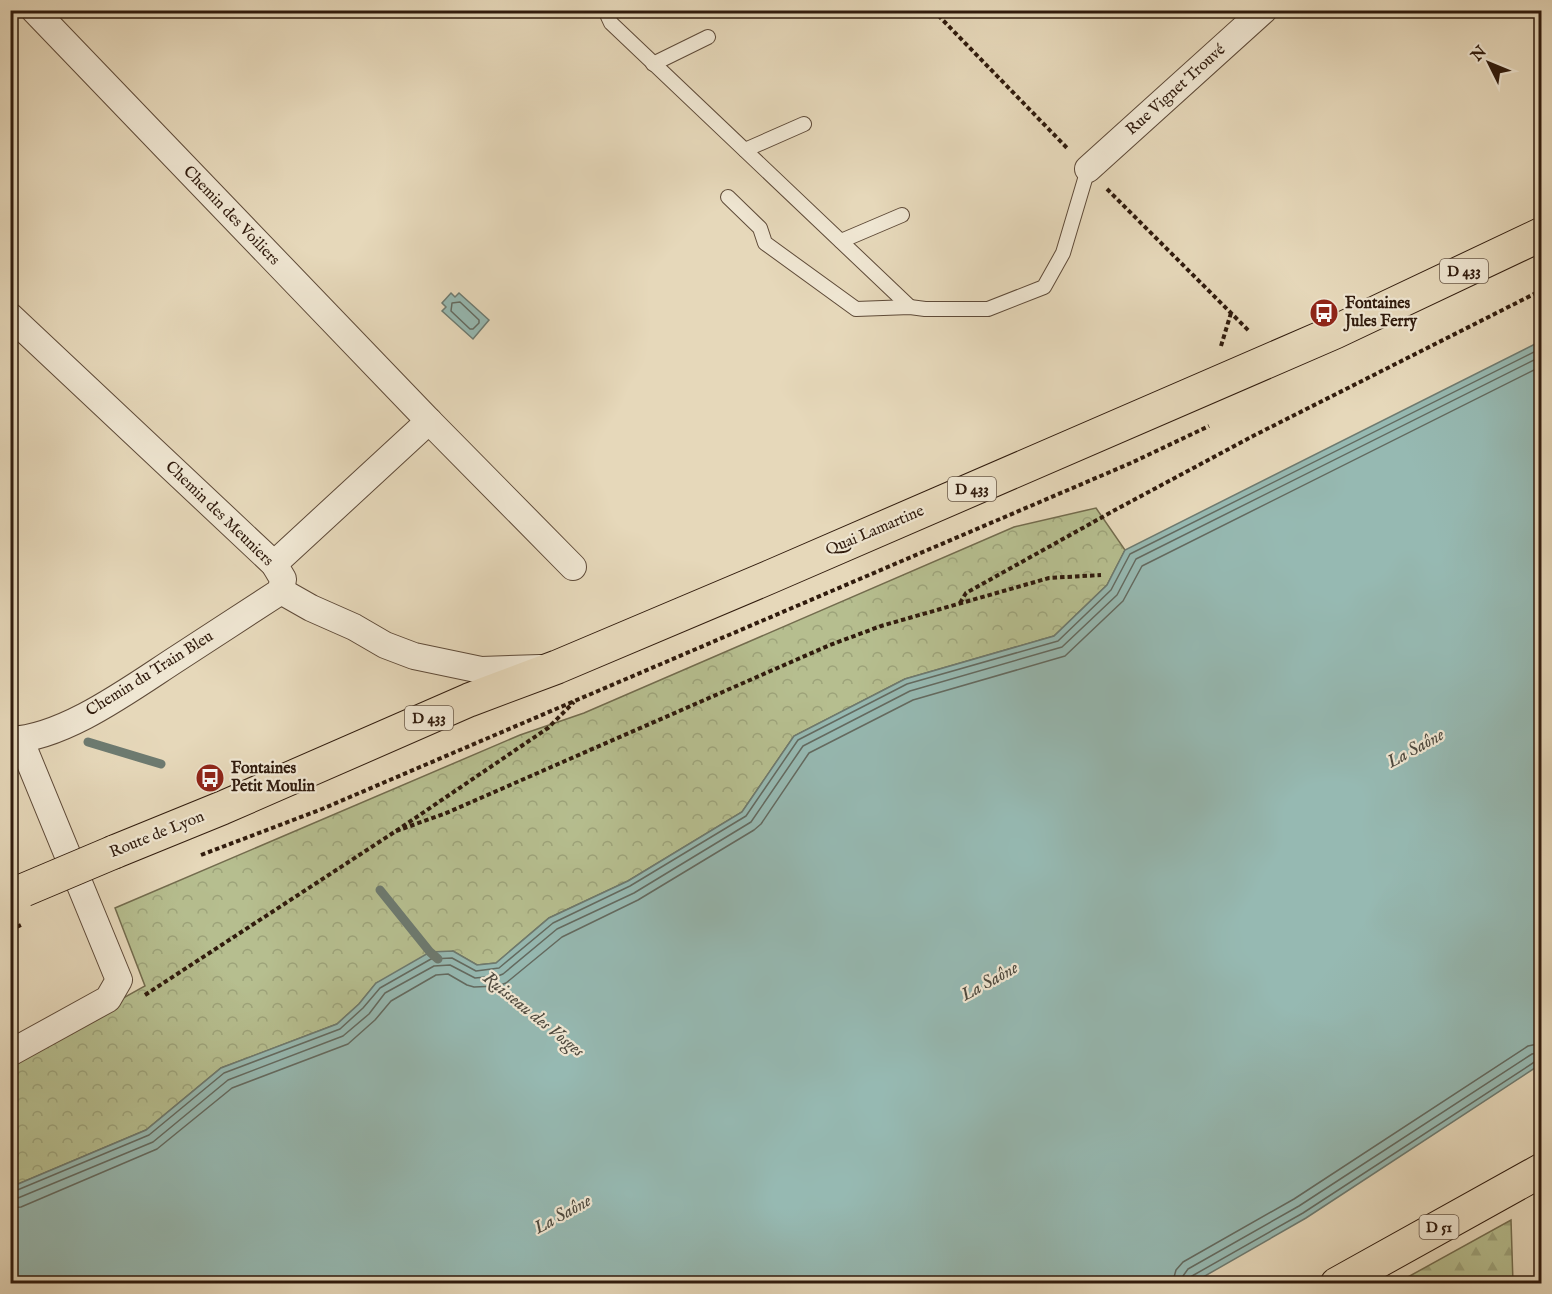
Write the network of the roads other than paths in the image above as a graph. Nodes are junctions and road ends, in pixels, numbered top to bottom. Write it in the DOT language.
graph roads {
  1 [pos="34,10"];
  2 [pos="606,10"];
  3 [pos="1264,10"];
  4 [pos="708,37"];
  5 [pos="653,64"];
  6 [pos="804,124"];
  7 [pos="745,150"];
  8 [pos="1088,169"];
  9 [pos="728,197"];
  10 [pos="902,215"];
  11 [pos="1542,234"];
  12 [pos="841,241"];
  13 [pos="910,307"];
  14 [pos="10,316"];
  15 [pos="429,421"];
  16 [pos="274,564"];
  17 [pos="573,567"];
  18 [pos="281,591"];
  19 [pos="557,667"];
  20 [pos="15,739"];
  21 [pos="303,772"];
  22 [pos="17,892"];
  23 [pos="10,1053"];
  24 [pos="1542,1170"];
  25 [pos="1337,1284"];
  1 -- 15 [label="street, Chemin des Voiliers"];
  2 -- 5 [label="lane"];
  3 -- 8 [label="street, Rue Vignet Trouvé"];
  4 -- 5 [label="lane"];
  5 -- 7 [label="lane"];
  6 -- 7 [label="lane"];
  7 -- 12 [label="lane"];
  8 -- 13 [label="lane"];
  9 -- 13 [label="lane"];
  10 -- 12 [label="lane"];
  11 -- 19 [label="main road, Quai Lamartine / D 433"];
  12 -- 13 [label="lane"];
  14 -- 16 [label="street, Chemin des Meuniers"];
  15 -- 16 [label="street"];
  15 -- 17 [label="street, Chemin des Voiliers"];
  16 -- 18 [label="street, Chemin des Meuniers"];
  18 -- 19 [label="street"];
  18 -- 20 [label="street, Chemin du Train Bleu"];
  19 -- 21 [label="main road, Quai Lamartine / D 433"];
  20 -- 23 [label="street"];
  21 -- 22 [label="main road, Route de Lyon / D 433, bridge"];
  24 -- 25 [label="main road, D 51"];
}
